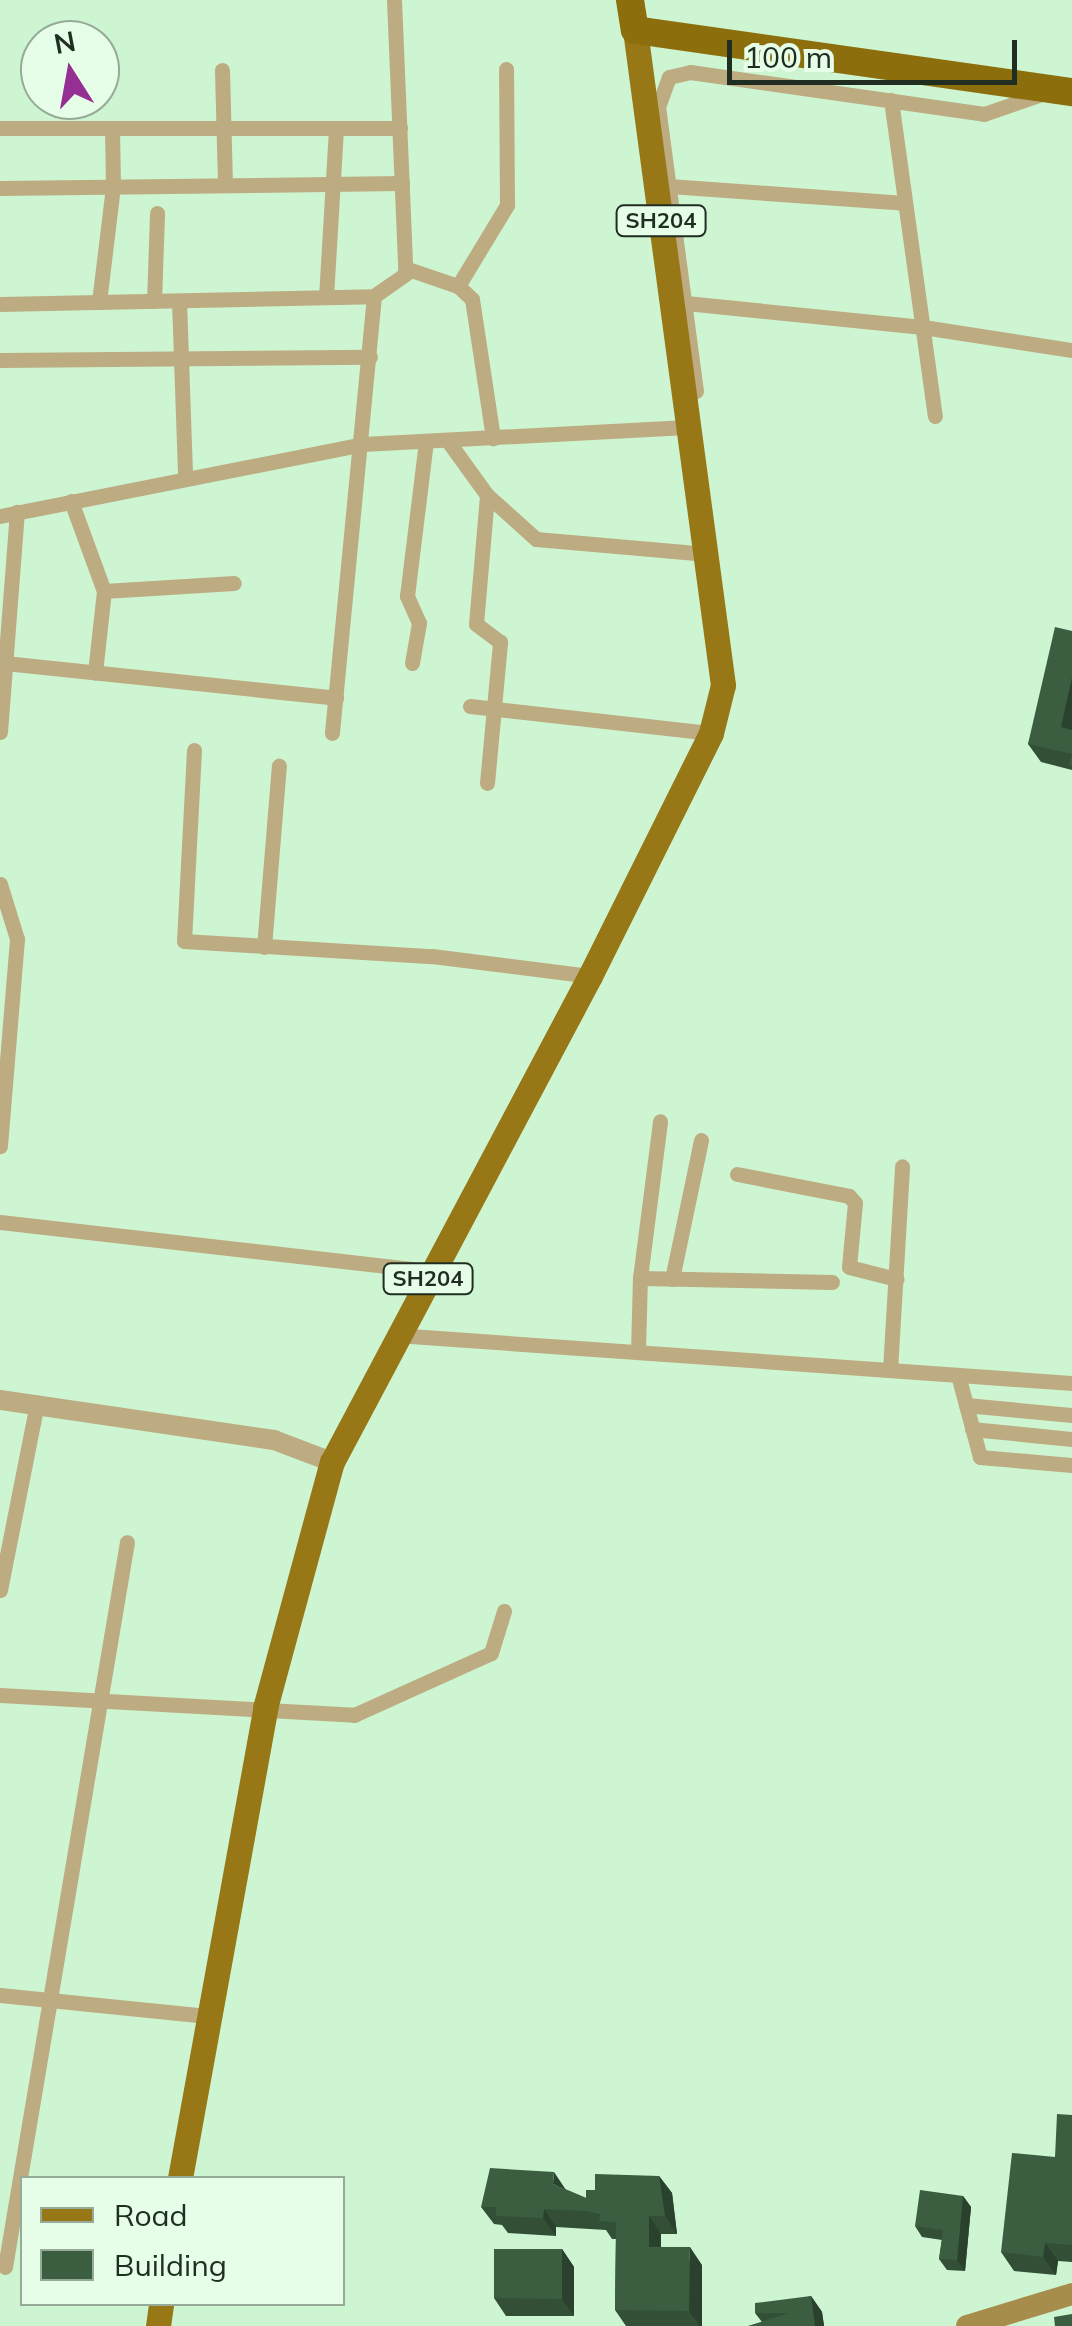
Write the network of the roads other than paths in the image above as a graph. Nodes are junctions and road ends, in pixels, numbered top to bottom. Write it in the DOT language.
graph roads {
  1 [pos="394,0"];
  2 [pos="630,0"];
  3 [pos="634,30"];
  4 [pos="506,69"];
  5 [pos="222,70"];
  6 [pos="1064,93"];
  7 [pos="891,100"];
  8 [pos="0,128"];
  9 [pos="112,128"];
  10 [pos="224,128"];
  11 [pos="336,128"];
  12 [pos="400,128"];
  13 [pos="402,182"];
  14 [pos="335,183"];
  15 [pos="225,184"];
  16 [pos="113,186"];
  17 [pos="670,186"];
  18 [pos="0,188"];
  19 [pos="904,203"];
  20 [pos="156,213"];
  21 [pos="407,273"];
  22 [pos="458,286"];
  23 [pos="374,296"];
  24 [pos="326,298"];
  25 [pos="179,300"];
  26 [pos="154,301"];
  27 [pos="99,302"];
  28 [pos="686,303"];
  29 [pos="0,304"];
  30 [pos="922,326"];
  31 [pos="1072,350"];
  32 [pos="370,357"];
  33 [pos="0,360"];
  34 [pos="181,360"];
  35 [pos="935,416"];
  36 [pos="689,421"];
  37 [pos="493,438"];
  38 [pos="448,441"];
  39 [pos="426,442"];
  40 [pos="364,444"];
  41 [pos="185,477"];
  42 [pos="488,495"];
  43 [pos="72,501"];
  44 [pos="17,512"];
  45 [pos="0,516"];
  46 [pos="707,554"];
  47 [pos="234,583"];
  48 [pos="104,591"];
  49 [pos="412,662"];
  50 [pos="5,663"];
  51 [pos="95,672"];
  52 [pos="336,698"];
  53 [pos="470,706"];
  54 [pos="493,709"];
  55 [pos="0,732"];
  56 [pos="332,733"];
  57 [pos="711,733"];
  58 [pos="194,750"];
  59 [pos="279,766"];
  60 [pos="487,783"];
  61 [pos="0,884"];
  62 [pos="264,947"];
  63 [pos="590,976"];
  64 [pos="660,1121"];
  65 [pos="702,1140"];
  66 [pos="0,1146"];
  67 [pos="902,1166"];
  68 [pos="737,1174"];
  69 [pos="0,1222"];
  70 [pos="433,1271"];
  71 [pos="640,1278"];
  72 [pos="672,1279"];
  73 [pos="896,1279"];
  74 [pos="832,1282"];
  75 [pos="396,1335"];
  76 [pos="638,1352"];
  77 [pos="890,1370"];
  78 [pos="958,1375"];
  79 [pos="1072,1383"];
  80 [pos="0,1400"];
  81 [pos="37,1403"];
  82 [pos="966,1405"];
  83 [pos="1072,1416"];
  84 [pos="972,1429"];
  85 [pos="1072,1438"];
  86 [pos="332,1462"];
  87 [pos="1072,1466"];
  88 [pos="127,1542"];
  89 [pos="0,1590"];
  90 [pos="504,1611"];
  91 [pos="0,1694"];
  92 [pos="102,1698"];
  93 [pos="265,1708"];
  94 [pos="0,1994"];
  95 [pos="52,2000"];
  96 [pos="206,2016"];
  97 [pos="180,2176"];
  98 [pos="3,2266"];
  99 [pos="1072,2294"];
  100 [pos="967,2326"];
  1 -- 12 [label="street"];
  2 -- 3 [label="highway"];
  3 -- 6 [label="highway"];
  3 -- 36 [label="main road, SH204"];
  4 -- 22 [label="street"];
  5 -- 10 [label="street"];
  6 -- 7 [label="street"];
  7 -- 17 [label="street"];
  7 -- 19 [label="street"];
  8 -- 9 [label="street"];
  9 -- 10 [label="street"];
  9 -- 16 [label="street"];
  10 -- 11 [label="street"];
  10 -- 15 [label="street"];
  11 -- 12 [label="street"];
  11 -- 14 [label="street"];
  12 -- 13 [label="street"];
  13 -- 14 [label="street"];
  13 -- 21 [label="street"];
  14 -- 15 [label="street"];
  14 -- 24 [label="street"];
  15 -- 16 [label="street"];
  16 -- 18 [label="street"];
  16 -- 27 [label="street"];
  17 -- 19 [label="street"];
  17 -- 28 [label="street"];
  19 -- 30 [label="street"];
  20 -- 26 [label="street"];
  21 -- 22 [label="street"];
  21 -- 23 [label="street"];
  22 -- 37 [label="street"];
  23 -- 24 [label="street"];
  23 -- 32 [label="street"];
  24 -- 25 [label="street"];
  25 -- 26 [label="street"];
  25 -- 34 [label="street"];
  26 -- 27 [label="street"];
  27 -- 29 [label="street"];
  28 -- 30 [label="street"];
  28 -- 36 [label="street"];
  30 -- 31 [label="street"];
  30 -- 35 [label="street"];
  32 -- 34 [label="street"];
  32 -- 40 [label="street"];
  33 -- 34 [label="street"];
  34 -- 41 [label="street"];
  36 -- 37 [label="street"];
  36 -- 46 [label="main road, SH204"];
  37 -- 38 [label="street"];
  38 -- 39 [label="street"];
  38 -- 42 [label="street"];
  39 -- 40 [label="street"];
  39 -- 49 [label="street"];
  40 -- 41 [label="street"];
  40 -- 52 [label="street"];
  41 -- 43 [label="street"];
  42 -- 46 [label="street"];
  42 -- 54 [label="street"];
  43 -- 44 [label="street"];
  43 -- 48 [label="street"];
  44 -- 45 [label="street"];
  44 -- 50 [label="street"];
  46 -- 57 [label="main road, SH204"];
  47 -- 48 [label="street"];
  48 -- 51 [label="street"];
  50 -- 51 [label="street"];
  50 -- 55 [label="street"];
  51 -- 52 [label="street"];
  52 -- 56 [label="street"];
  53 -- 54 [label="street"];
  54 -- 57 [label="street"];
  54 -- 60 [label="street"];
  57 -- 63 [label="main road, SH204"];
  58 -- 62 [label="street"];
  59 -- 62 [label="street"];
  61 -- 66 [label="street"];
  62 -- 63 [label="street"];
  63 -- 70 [label="main road, SH204"];
  64 -- 71 [label="street"];
  65 -- 72 [label="street"];
  67 -- 73 [label="street"];
  68 -- 73 [label="street"];
  69 -- 70 [label="street"];
  70 -- 75 [label="main road, SH204"];
  71 -- 72 [label="street"];
  71 -- 76 [label="street"];
  72 -- 74 [label="street"];
  73 -- 77 [label="street"];
  75 -- 76 [label="street"];
  75 -- 86 [label="main road, SH204"];
  76 -- 77 [label="street"];
  77 -- 78 [label="street"];
  78 -- 79 [label="street"];
  78 -- 82 [label="street"];
  80 -- 81 [label="street"];
  81 -- 86 [label="street"];
  81 -- 89 [label="street"];
  82 -- 83 [label="street"];
  82 -- 84 [label="street"];
  84 -- 85 [label="street"];
  84 -- 87 [label="street"];
  86 -- 93 [label="main road, SH204"];
  88 -- 92 [label="street"];
  90 -- 93 [label="street"];
  91 -- 92 [label="street"];
  92 -- 93 [label="street"];
  92 -- 95 [label="street"];
  93 -- 96 [label="main road, SH204"];
  94 -- 95 [label="street"];
  95 -- 96 [label="street"];
  95 -- 98 [label="street"];
  96 -- 97 [label="main road, SH204"];
  99 -- 100 [label="main road"];
}
